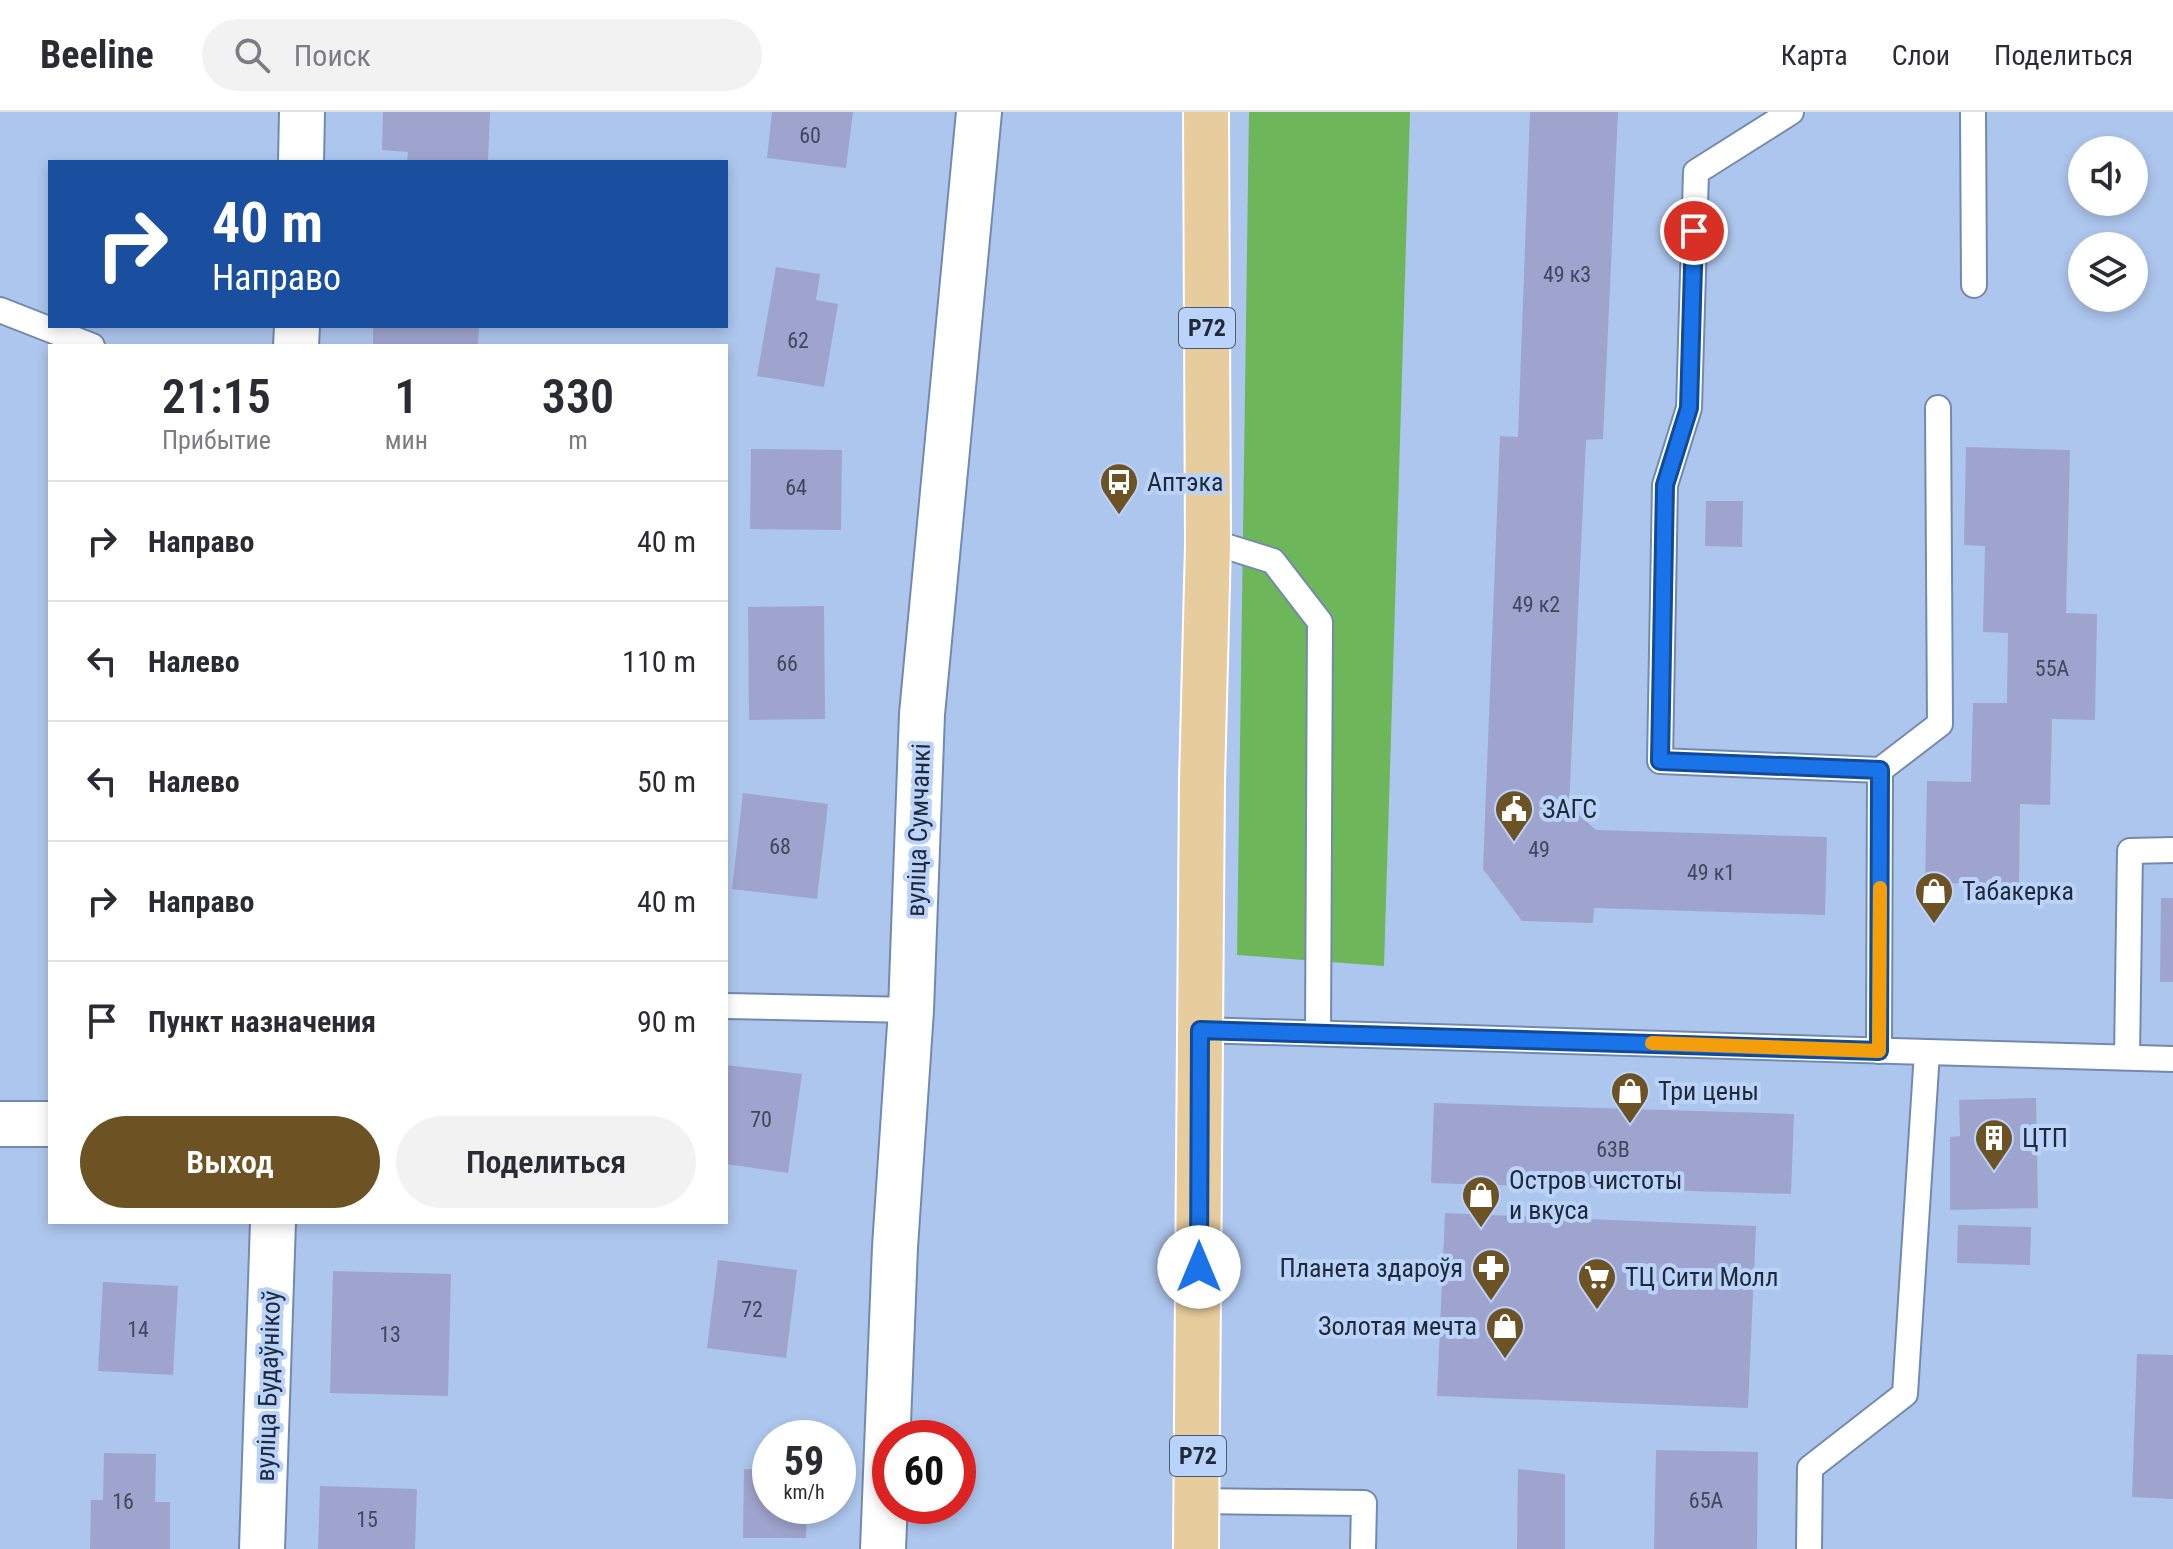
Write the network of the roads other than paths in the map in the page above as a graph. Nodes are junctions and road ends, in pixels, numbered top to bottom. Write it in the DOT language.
graph roads {
  1 [pos="302,112"];
  2 [pos="979,112"];
  3 [pos="1206,112"];
  4 [pos="1791,112"];
  5 [pos="1973,112"];
  6 [pos="301,160"];
  7 [pos="1974,285"];
  8 [pos="0,310"];
  9 [pos="87,344"];
  10 [pos="1938,408"];
  11 [pos="1208,544"];
  12 [pos="1880,770"];
  13 [pos="2173,850"];
  14 [pos="728,1006"];
  15 [pos="911,1010"];
  16 [pos="1200,1030"];
  17 [pos="1318,1033"];
  18 [pos="1879,1051"];
  19 [pos="1927,1052"];
  20 [pos="2127,1057"];
  21 [pos="2173,1059"];
  22 [pos="0,1124"];
  23 [pos="48,1124"];
  24 [pos="273,1224"];
  25 [pos="1197,1501"];
  26 [pos="262,1549"];
  27 [pos="883,1549"];
  28 [pos="1196,1549"];
  29 [pos="1363,1549"];
  30 [pos="1809,1549"];
  1 -- 6 [label="street"];
  2 -- 15 [label="street, вуліца Сумчанкі"];
  3 -- 11 [label="main road, Р72"];
  4 -- 12 [label="lane"];
  5 -- 7 [label="lane"];
  8 -- 9 [label="lane"];
  10 -- 12 [label="lane"];
  11 -- 16 [label="main road, Р72"];
  11 -- 17 [label="lane"];
  12 -- 18 [label="lane"];
  13 -- 20 [label="lane"];
  14 -- 15 [label="lane"];
  15 -- 27 [label="street, вуліца Сумчанкі"];
  16 -- 17 [label="lane"];
  16 -- 25 [label="main road, Р72"];
  17 -- 18 [label="lane"];
  18 -- 19 [label="lane"];
  19 -- 20 [label="lane"];
  19 -- 30 [label="lane"];
  20 -- 21 [label="lane"];
  22 -- 23 [label="street"];
  24 -- 26 [label="street, вуліца Будаўнікоў"];
  25 -- 28 [label="main road, Р72"];
  25 -- 29 [label="lane"];
}
